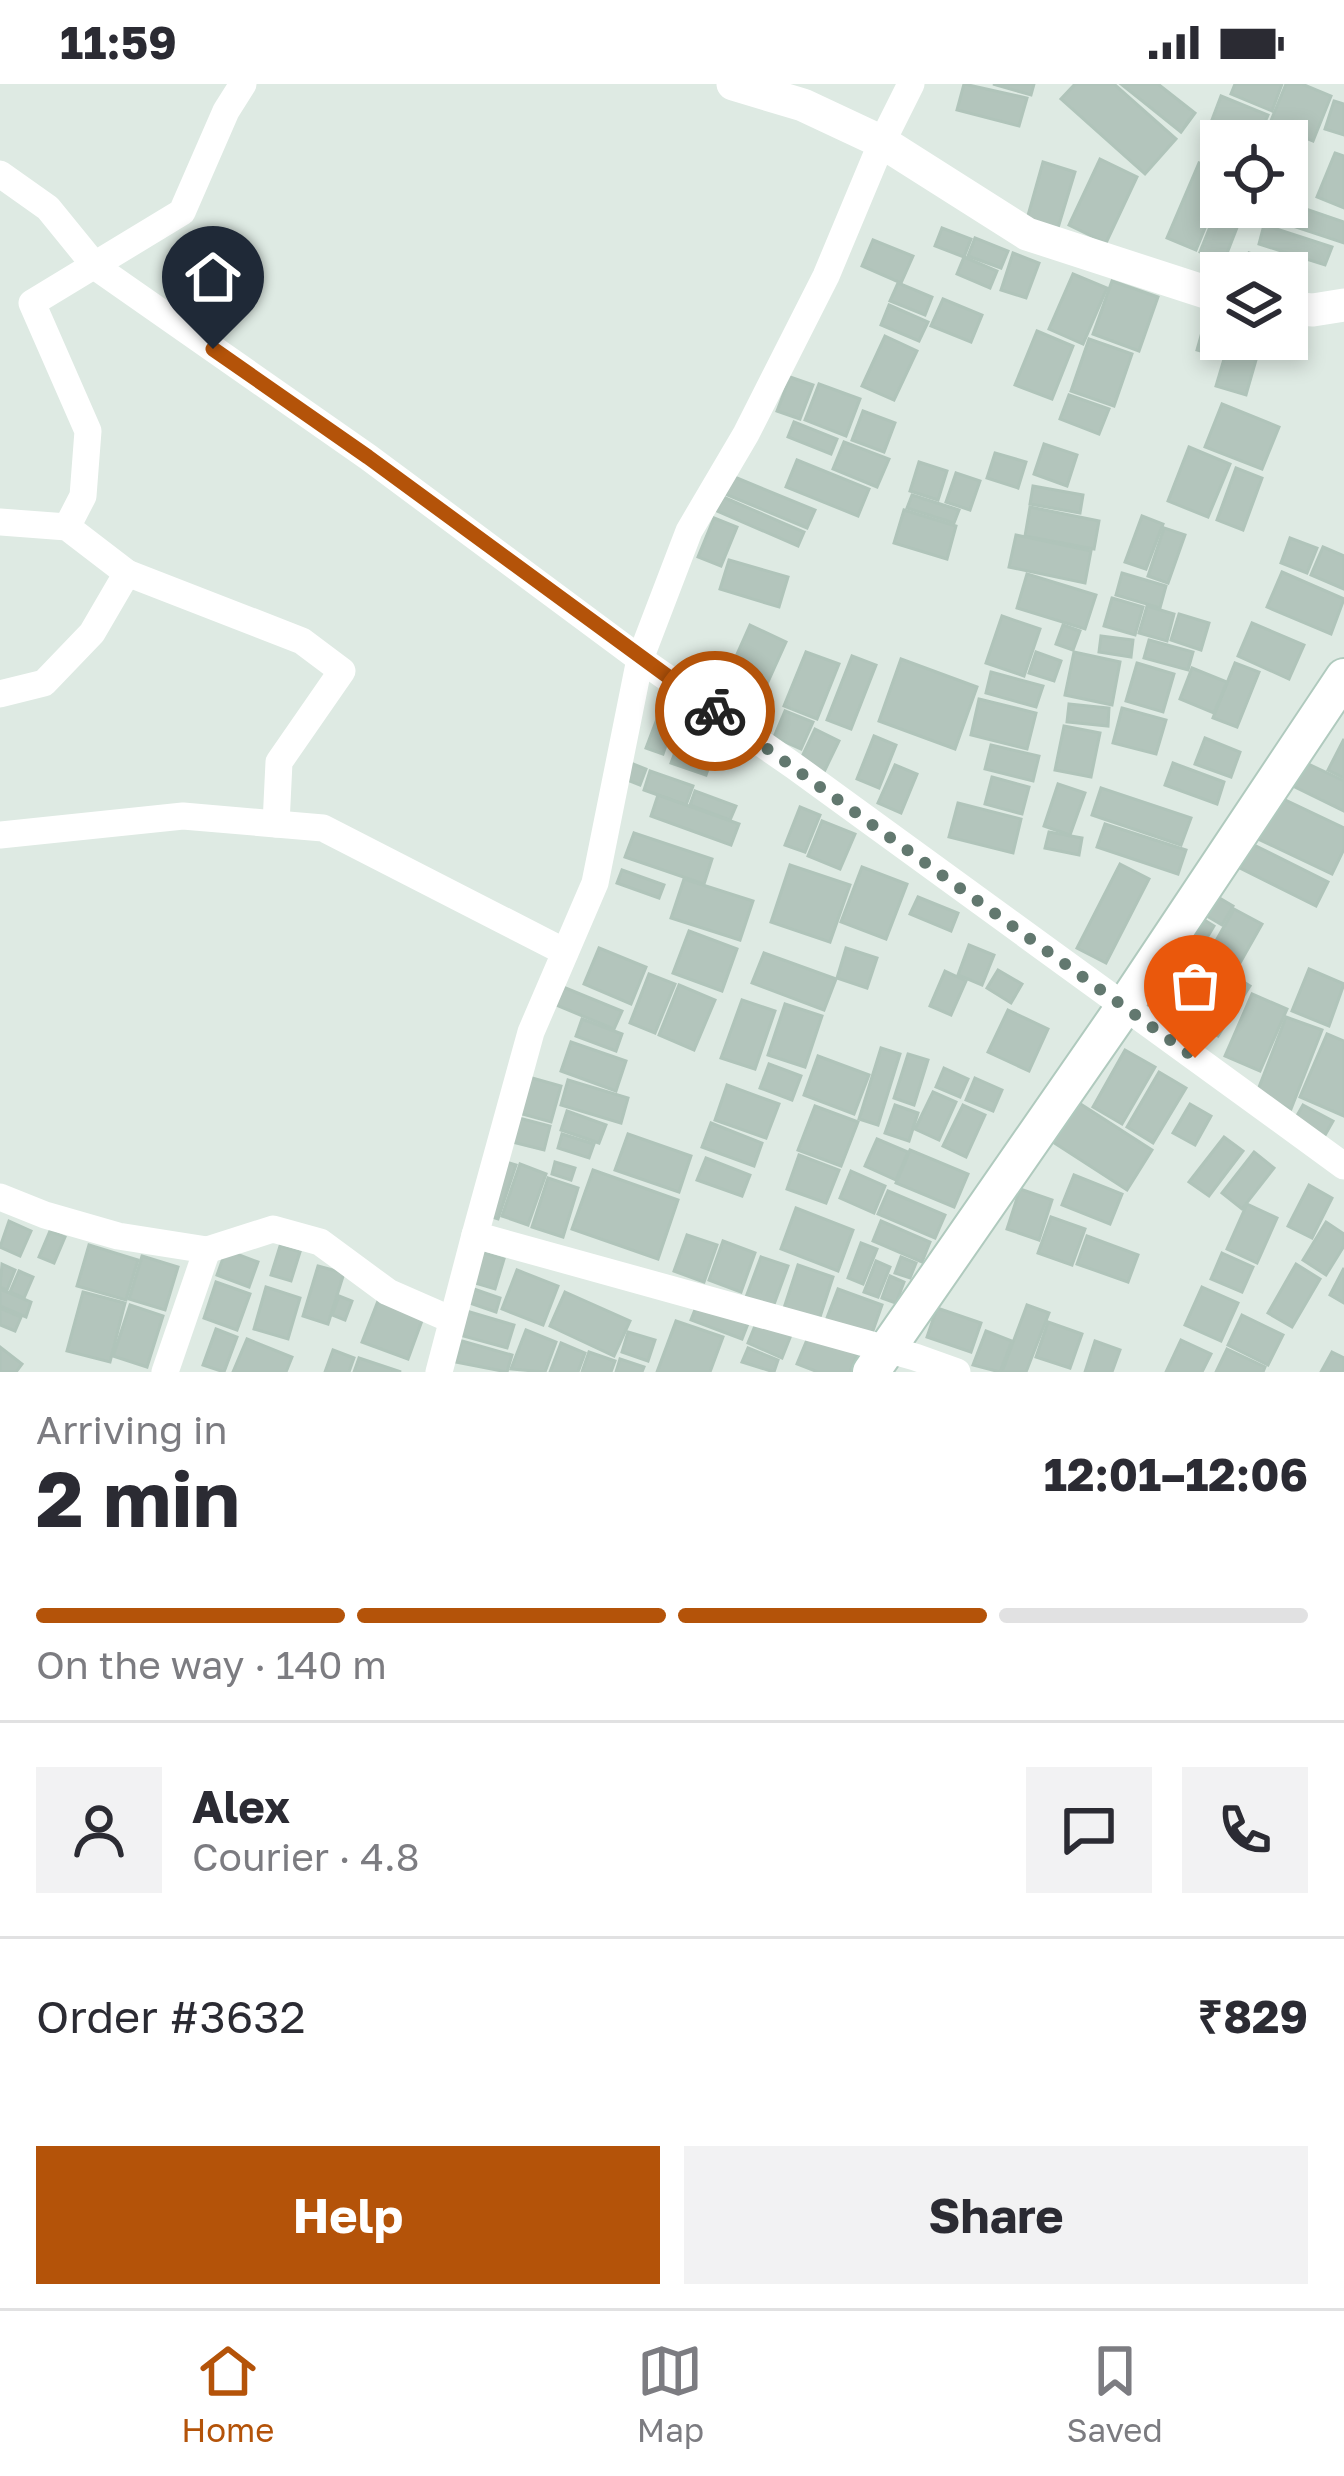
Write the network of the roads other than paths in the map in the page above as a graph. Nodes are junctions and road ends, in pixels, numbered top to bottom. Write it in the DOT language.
graph roads {
  1 [pos="243,84"];
  2 [pos="733,84"];
  3 [pos="911,84"];
  4 [pos="882,142"];
  5 [pos="0,174"];
  6 [pos="96,267"];
  7 [pos="1200,290"];
  8 [pos="1344,305"];
  9 [pos="1308,310"];
  10 [pos="0,522"];
  11 [pos="67,526"];
  12 [pos="127,573"];
  13 [pos="640,659"];
  14 [pos="1344,677"];
  15 [pos="0,694"];
  16 [pos="276,824"];
  17 [pos="0,835"];
  18 [pos="565,952"];
  19 [pos="1124,1007"];
  20 [pos="1344,1166"];
  21 [pos="0,1197"];
  22 [pos="475,1235"];
  23 [pos="207,1250"];
  24 [pos="452,1320"];
  25 [pos="878,1361"];
  26 [pos="165,1372"];
  27 [pos="439,1372"];
  28 [pos="957,1372"];
  1 -- 6 [label="street"];
  2 -- 4 [label="street"];
  3 -- 4 [label="street"];
  4 -- 7 [label="street"];
  4 -- 13 [label="street"];
  5 -- 6 [label="street"];
  6 -- 11 [label="street"];
  6 -- 13 [label="street"];
  8 -- 9 [label="street"];
  10 -- 11 [label="street"];
  11 -- 12 [label="street"];
  12 -- 15 [label="street"];
  12 -- 16 [label="street"];
  13 -- 18 [label="street"];
  13 -- 19 [label="street"];
  14 -- 19 [label="main road"];
  16 -- 17 [label="street"];
  16 -- 18 [label="street"];
  18 -- 22 [label="street"];
  19 -- 20 [label="street"];
  19 -- 25 [label="main road"];
  21 -- 23 [label="street"];
  22 -- 24 [label="street"];
  22 -- 25 [label="street"];
  23 -- 24 [label="street"];
  23 -- 26 [label="street"];
  24 -- 27 [label="street"];
  25 -- 28 [label="street"];
}
